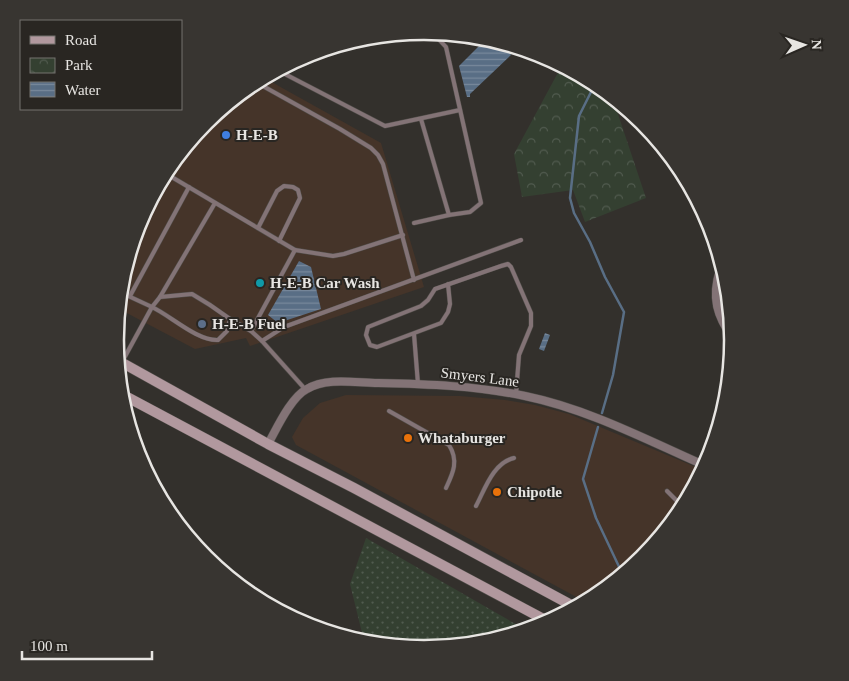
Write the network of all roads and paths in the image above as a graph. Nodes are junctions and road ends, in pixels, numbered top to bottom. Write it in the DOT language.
graph roads {
  1 [pos="440,41"];
  2 [pos="285,74"];
  3 [pos="264,87"];
  4 [pos="460,110"];
  5 [pos="421,119"];
  6 [pos="172,178"];
  7 [pos="189,187"];
  8 [pos="215,203"];
  9 [pos="449,214"];
  10 [pos="414,223"];
  11 [pos="258,228"];
  12 [pos="403,235"];
  13 [pos="279,240"];
  14 [pos="521,240"];
  15 [pos="295,250"];
  16 [pos="718,277"];
  17 [pos="414,280"];
  18 [pos="448,284"];
  19 [pos="130,296"];
  20 [pos="160,297"];
  21 [pos="152,307"];
  22 [pos="230,319"];
  23 [pos="724,324"];
  24 [pos="251,331"];
  25 [pos="414,334"];
  26 [pos="262,341"];
  27 [pos="125,355"];
  28 [pos="125,363"];
  29 [pos="418,384"];
  30 [pos="305,389"];
  31 [pos="516,394"];
  32 [pos="130,399"];
  33 [pos="389,411"];
  34 [pos="268,444"];
  35 [pos="514,458"];
  36 [pos="699,463"];
  37 [pos="446,488"];
  38 [pos="667,491"];
  39 [pos="678,502"];
  40 [pos="476,506"];
  41 [pos="569,604"];
  42 [pos="540,617"];
  1 -- 4 [label="lane"];
  2 -- 5 [label="lane"];
  3 -- 12 [label="lane"];
  4 -- 5 [label="lane"];
  4 -- 9 [label="lane"];
  5 -- 9 [label="lane"];
  6 -- 7 [label="lane"];
  7 -- 8 [label="lane"];
  7 -- 19 [label="lane"];
  8 -- 11 [label="lane"];
  8 -- 20 [label="lane"];
  9 -- 10 [label="lane"];
  11 -- 13 [label="lane"];
  11 -- 13 [label="lane"];
  12 -- 15 [label="lane"];
  12 -- 17 [label="lane"];
  13 -- 15 [label="lane"];
  14 -- 17 [label="lane"];
  15 -- 24 [label="lane"];
  16 -- 23 [label="street"];
  17 -- 26 [label="lane"];
  18 -- 25 [label="lane"];
  18 -- 25 [label="lane"];
  18 -- 31 [label="lane"];
  19 -- 21 [label="lane"];
  20 -- 21 [label="lane"];
  20 -- 22 [label="lane"];
  21 -- 22 [label="lane"];
  21 -- 27 [label="lane"];
  22 -- 24 [label="lane"];
  24 -- 26 [label="lane"];
  25 -- 29 [label="lane"];
  26 -- 30 [label="lane"];
  28 -- 34 [label="main road"];
  29 -- 30 [label="street, Smyers Lane"];
  29 -- 31 [label="street, Smyers Lane"];
  30 -- 34 [label="street"];
  31 -- 36 [label="street, Smyers Lane"];
  32 -- 42 [label="main road"];
  33 -- 37 [label="lane"];
  34 -- 41 [label="main road"];
  35 -- 40 [label="lane"];
  38 -- 39 [label="lane"];
}
